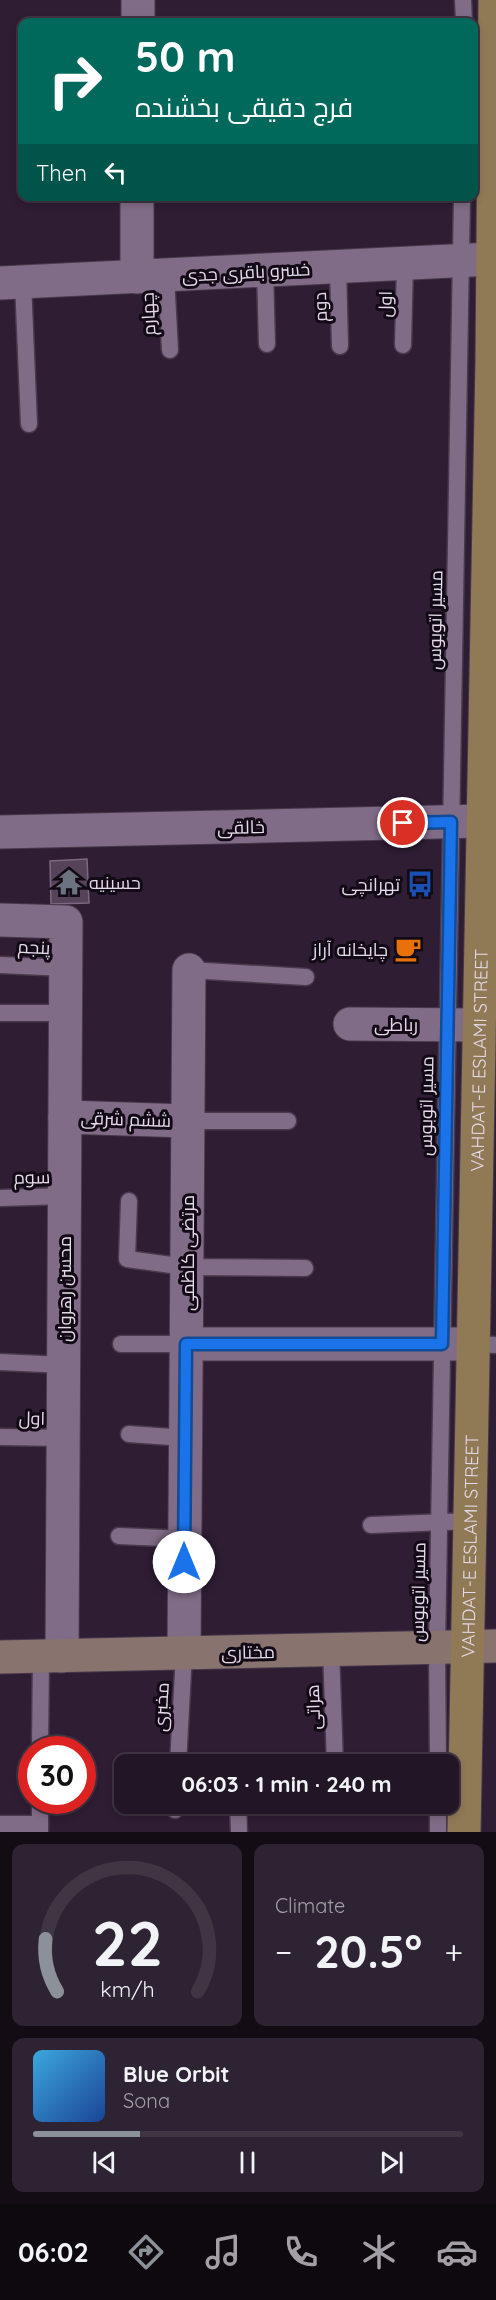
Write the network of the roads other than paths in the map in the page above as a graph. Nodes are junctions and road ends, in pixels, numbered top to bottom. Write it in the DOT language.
graph roads {
  1 [pos="138,0"];
  2 [pos="464,0"];
  3 [pos="495,0"];
  4 [pos="138,18"];
  5 [pos="464,18"];
  6 [pos="488,95"];
  7 [pos="138,201"];
  8 [pos="463,201"];
  9 [pos="494,208"];
  10 [pos="476,260"];
  11 [pos="405,264"];
  12 [pos="338,267"];
  13 [pos="265,271"];
  14 [pos="151,276"];
  15 [pos="12,283"];
  16 [pos="267,344"];
  17 [pos="403,345"];
  18 [pos="340,346"];
  19 [pos="170,350"];
  20 [pos="494,360"];
  21 [pos="30,424"];
  22 [pos="491,663"];
  23 [pos="467,822"];
  24 [pos="0,832"];
  25 [pos="489,884"];
  26 [pos="0,920"];
  27 [pos="488,960"];
  28 [pos="0,965"];
  29 [pos="66,968"];
  30 [pos="189,970"];
  31 [pos="306,977"];
  32 [pos="0,1013"];
  33 [pos="66,1013"];
  34 [pos="350,1024"];
  35 [pos="463,1025"];
  36 [pos="487,1087"];
  37 [pos="65,1117"];
  38 [pos="188,1121"];
  39 [pos="288,1121"];
  40 [pos="65,1196"];
  41 [pos="0,1198"];
  42 [pos="129,1201"];
  43 [pos="486,1207"];
  44 [pos="186,1267"];
  45 [pos="305,1268"];
  46 [pos="121,1344"];
  47 [pos="186,1344"];
  48 [pos="442,1344"];
  49 [pos="485,1345"];
  50 [pos="0,1362"];
  51 [pos="63,1365"];
  52 [pos="129,1434"];
  53 [pos="0,1437"];
  54 [pos="63,1438"];
  55 [pos="185,1438"];
  56 [pos="454,1521"];
  57 [pos="371,1525"];
  58 [pos="119,1536"];
  59 [pos="185,1539"];
  60 [pos="467,1646"];
  61 [pos="331,1650"];
  62 [pos="184,1653"];
  63 [pos="52,1656"];
  64 [pos="0,1657"];
  65 [pos="42,1736"];
  66 [pos="179,1754"];
  67 [pos="335,1754"];
  68 [pos="440,1754"];
  69 [pos="239,1814"];
  70 [pos="438,1814"];
  71 [pos="0,1824"];
  72 [pos="40,1828"];
  73 [pos="240,1832"];
  74 [pos="438,1832"];
  75 [pos="464,1832"];
  1 -- 4 [label="street"];
  2 -- 5 [label="lane"];
  3 -- 6 [label="main road, VAHDAT-E ESLAMI STREET"];
  6 -- 9 [label="main road, VAHDAT-E ESLAMI STREET"];
  7 -- 14 [label="street"];
  8 -- 10 [label="lane, مسیر اتوبوس"];
  9 -- 10 [label="main road, VAHDAT-E ESLAMI STREET"];
  10 -- 11 [label="street, خسرو باقری جدی"];
  10 -- 20 [label="main road, VAHDAT-E ESLAMI STREET"];
  10 -- 23 [label="lane, مسیر اتوبوس"];
  11 -- 12 [label="street, خسرو باقری جدی"];
  11 -- 17 [label="lane, اول"];
  12 -- 13 [label="street, خسرو باقری جدی"];
  12 -- 18 [label="lane, دوم"];
  13 -- 14 [label="street, خسرو باقری جدی"];
  13 -- 16 [label="lane"];
  14 -- 15 [label="street, خسرو باقری جدی"];
  14 -- 19 [label="lane, چهارم"];
  15 -- 21 [label="lane"];
  20 -- 22 [label="main road, VAHDAT-E ESLAMI STREET"];
  22 -- 23 [label="main road, VAHDAT-E ESLAMI STREET"];
  23 -- 24 [label="street, خالقی"];
  23 -- 25 [label="main road, VAHDAT-E ESLAMI STREET"];
  23 -- 35 [label="lane, مسیر اتوبوس"];
  25 -- 27 [label="main road, VAHDAT-E ESLAMI STREET"];
  26 -- 29 [label="street, محسن رهروان"];
  27 -- 35 [label="main road, VAHDAT-E ESLAMI STREET"];
  28 -- 29 [label="lane, پنجم"];
  29 -- 33 [label="street, محسن رهروان"];
  30 -- 31 [label="lane, مرتضی کاظمی"];
  30 -- 38 [label="street, مرتضی کاظمی"];
  32 -- 33 [label="lane"];
  33 -- 37 [label="street, محسن رهروان"];
  34 -- 35 [label="street, رباطی"];
  35 -- 36 [label="main road, VAHDAT-E ESLAMI STREET"];
  35 -- 48 [label="lane, مسیر اتوبوس"];
  36 -- 43 [label="main road, VAHDAT-E ESLAMI STREET"];
  37 -- 38 [label="street, ششم شرقی"];
  37 -- 40 [label="street, محسن رهروان"];
  38 -- 39 [label="lane"];
  38 -- 44 [label="street, مرتضی کاظمی"];
  40 -- 41 [label="lane, سوم"];
  40 -- 51 [label="street, محسن رهروان"];
  42 -- 44 [label="lane"];
  43 -- 49 [label="main road, VAHDAT-E ESLAMI STREET"];
  44 -- 45 [label="lane"];
  44 -- 47 [label="street, مرتضی کاظمی"];
  46 -- 47 [label="lane"];
  47 -- 48 [label="street"];
  47 -- 55 [label="street, مرتضی کاظمی"];
  48 -- 49 [label="street"];
  48 -- 56 [label="lane, مسیر اتوبوس"];
  49 -- 56 [label="main road, VAHDAT-E ESLAMI STREET"];
  50 -- 51 [label="lane"];
  51 -- 54 [label="street, محسن رهروان"];
  52 -- 55 [label="lane"];
  53 -- 54 [label="lane, اول"];
  54 -- 63 [label="street, محسن رهروان"];
  55 -- 59 [label="street, مرتضی کاظمی"];
  56 -- 57 [label="lane"];
  56 -- 60 [label="main road, VAHDAT-E ESLAMI STREET"];
  58 -- 59 [label="lane"];
  59 -- 62 [label="street, مرتضی کاظمی"];
  60 -- 61 [label="main road, مختاری"];
  60 -- 68 [label="lane, مسیر اتوبوس"];
  60 -- 75 [label="main road, VAHDAT-E ESLAMI STREET"];
  61 -- 62 [label="main road, مختاری"];
  61 -- 67 [label="lane, هراتی"];
  62 -- 63 [label="main road, مختاری"];
  62 -- 66 [label="lane, مخبری"];
  63 -- 64 [label="main road, مختاری"];
  63 -- 65 [label="lane"];
  69 -- 73 [label="lane"];
  70 -- 74 [label="lane"];
  71 -- 72 [label="lane"];
}
